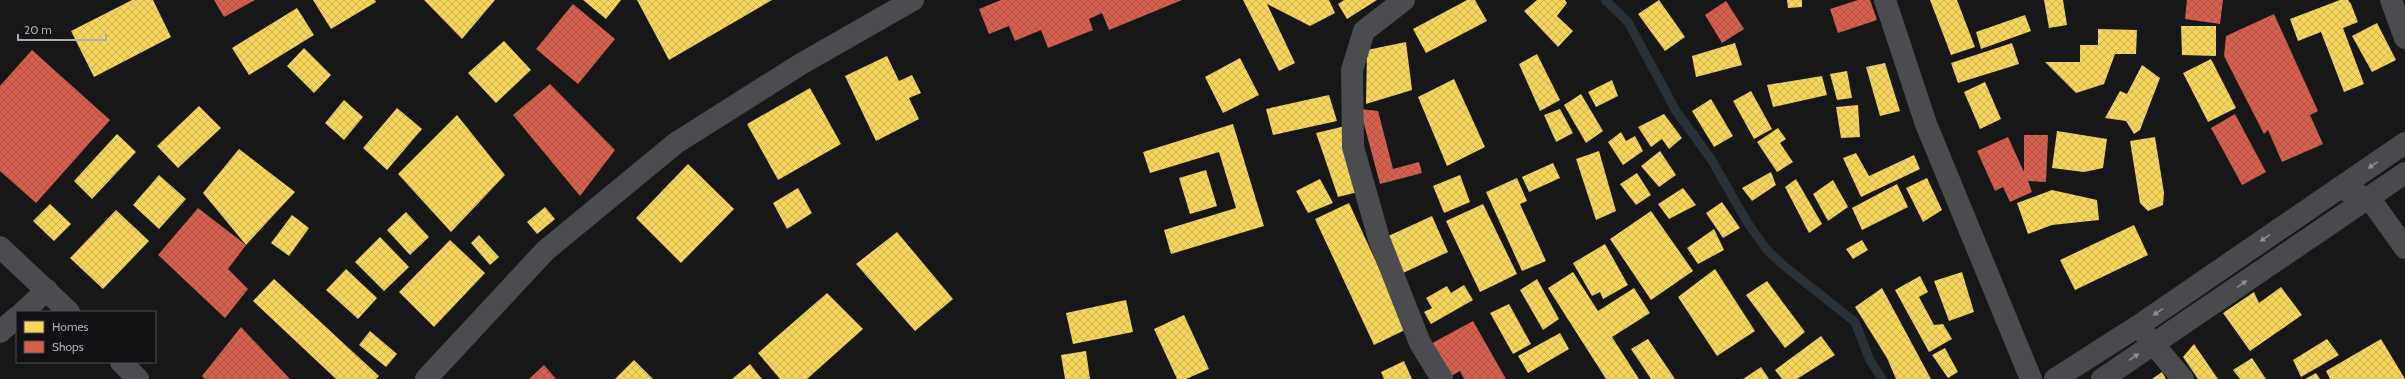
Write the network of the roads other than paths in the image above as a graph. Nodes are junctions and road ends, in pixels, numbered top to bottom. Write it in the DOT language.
graph roads {
  1 [pos="913,0"];
  2 [pos="1404,0"];
  3 [pos="1885,0"];
  4 [pos="2391,0"];
  5 [pos="2405,38"];
  6 [pos="2405,143"];
  7 [pos="2405,173"];
  8 [pos="2339,188"];
  9 [pos="2370,199"];
  10 [pos="0,247"];
  11 [pos="2405,248"];
  12 [pos="47,290"];
  13 [pos="24,311"];
  14 [pos="69,311"];
  15 [pos="16,318"];
  16 [pos="2138,326"];
  17 [pos="0,332"];
  18 [pos="2153,344"];
  19 [pos="122,363"];
  20 [pos="138,379"];
  21 [pos="426,379"];
  22 [pos="1442,379"];
  23 [pos="2031,379"];
  24 [pos="2055,379"];
  25 [pos="2102,379"];
  26 [pos="2183,379"];
  1 -- 21 [label="street"];
  2 -- 22 [label="street"];
  3 -- 23 [label="street"];
  4 -- 5 [label="street"];
  6 -- 8 [label="street, one-way"];
  7 -- 9 [label="street"];
  8 -- 9 [label="street"];
  8 -- 16 [label="street, one-way"];
  9 -- 11 [label="street"];
  18 -- 9 [label="street, one-way"];
  10 -- 12 [label="street"];
  12 -- 13 [label="street"];
  12 -- 14 [label="street"];
  15 -- 17 [label="street"];
  16 -- 18 [label="street"];
  16 -- 24 [label="street"];
  25 -- 18 [label="street, one-way"];
  18 -- 26 [label="street"];
  19 -- 20 [label="street"];
}
